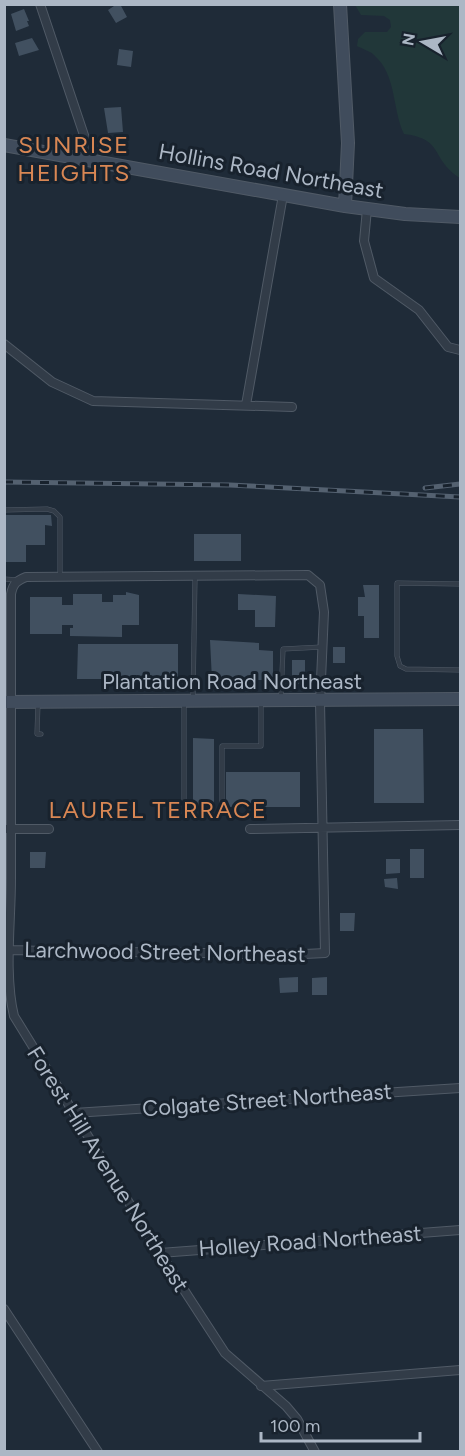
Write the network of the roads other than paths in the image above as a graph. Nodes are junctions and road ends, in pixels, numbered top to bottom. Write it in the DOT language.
graph roads {
  1 [pos="40,4"];
  2 [pos="340,4"];
  3 [pos="4,145"];
  4 [pos="93,162"];
  5 [pos="283,195"];
  6 [pos="345,206"];
  7 [pos="368,209"];
  8 [pos="460,217"];
  9 [pos="4,344"];
  10 [pos="460,350"];
  11 [pos="246,405"];
  12 [pos="292,407"];
  13 [pos="4,510"];
  14 [pos="194,574"];
  15 [pos="60,576"];
  16 [pos="4,579"];
  17 [pos="19,580"];
  18 [pos="460,584"];
  19 [pos="323,647"];
  20 [pos="460,670"];
  21 [pos="460,699"];
  22 [pos="8,702"];
  23 [pos="38,702"];
  24 [pos="189,702"];
  25 [pos="261,702"];
  26 [pos="280,702"];
  27 [pos="320,702"];
  28 [pos="41,734"];
  29 [pos="222,803"];
  30 [pos="184,804"];
  31 [pos="460,825"];
  32 [pos="49,828"];
  33 [pos="323,828"];
  34 [pos="8,829"];
  35 [pos="250,830"];
  36 [pos="8,951"];
  37 [pos="460,1088"];
  38 [pos="74,1113"];
  39 [pos="460,1230"];
  40 [pos="160,1253"];
  41 [pos="4,1309"];
  42 [pos="460,1370"];
  43 [pos="261,1386"];
  44 [pos="98,1452"];
  45 [pos="315,1452"];
  1 -- 4 [label="street"];
  2 -- 6 [label="street"];
  3 -- 4 [label="street, Hollins Road Northeast"];
  4 -- 5 [label="street, Hollins Road Northeast"];
  5 -- 6 [label="street, Hollins Road Northeast"];
  5 -- 11 [label="street"];
  6 -- 7 [label="street, Hollins Road Northeast"];
  7 -- 8 [label="street, Hollins Road Northeast"];
  7 -- 10 [label="street"];
  9 -- 11 [label="street"];
  11 -- 12 [label="street"];
  13 -- 15 [label="lane"];
  14 -- 15 [label="street"];
  14 -- 19 [label="street"];
  14 -- 24 [label="lane"];
  15 -- 17 [label="street"];
  16 -- 17 [label="lane"];
  17 -- 22 [label="street, Forest Hill Avenue Northeast"];
  18 -- 20 [label="lane"];
  19 -- 26 [label="lane"];
  19 -- 27 [label="street"];
  21 -- 27 [label="street, Plantation Road Northeast"];
  22 -- 23 [label="street, Plantation Road Northeast"];
  22 -- 34 [label="street, Forest Hill Avenue Northeast"];
  23 -- 24 [label="street, Plantation Road Northeast"];
  23 -- 28 [label="lane"];
  24 -- 25 [label="street, Plantation Road Northeast"];
  24 -- 30 [label="lane"];
  25 -- 26 [label="street, Plantation Road Northeast"];
  25 -- 29 [label="lane"];
  26 -- 27 [label="street, Plantation Road Northeast"];
  27 -- 33 [label="street"];
  31 -- 33 [label="street"];
  32 -- 34 [label="street"];
  33 -- 35 [label="street"];
  33 -- 36 [label="street, Larchwood Street Northeast"];
  34 -- 36 [label="street, Forest Hill Avenue Northeast"];
  36 -- 38 [label="street, Forest Hill Avenue Northeast"];
  37 -- 38 [label="street, Colgate Street Northeast"];
  38 -- 40 [label="street, Forest Hill Avenue Northeast"];
  39 -- 40 [label="street, Holley Road Northeast"];
  40 -- 43 [label="street, Forest Hill Avenue Northeast"];
  41 -- 44 [label="street"];
  42 -- 43 [label="street"];
  43 -- 45 [label="street, Forest Hill Avenue Northeast"];
}
